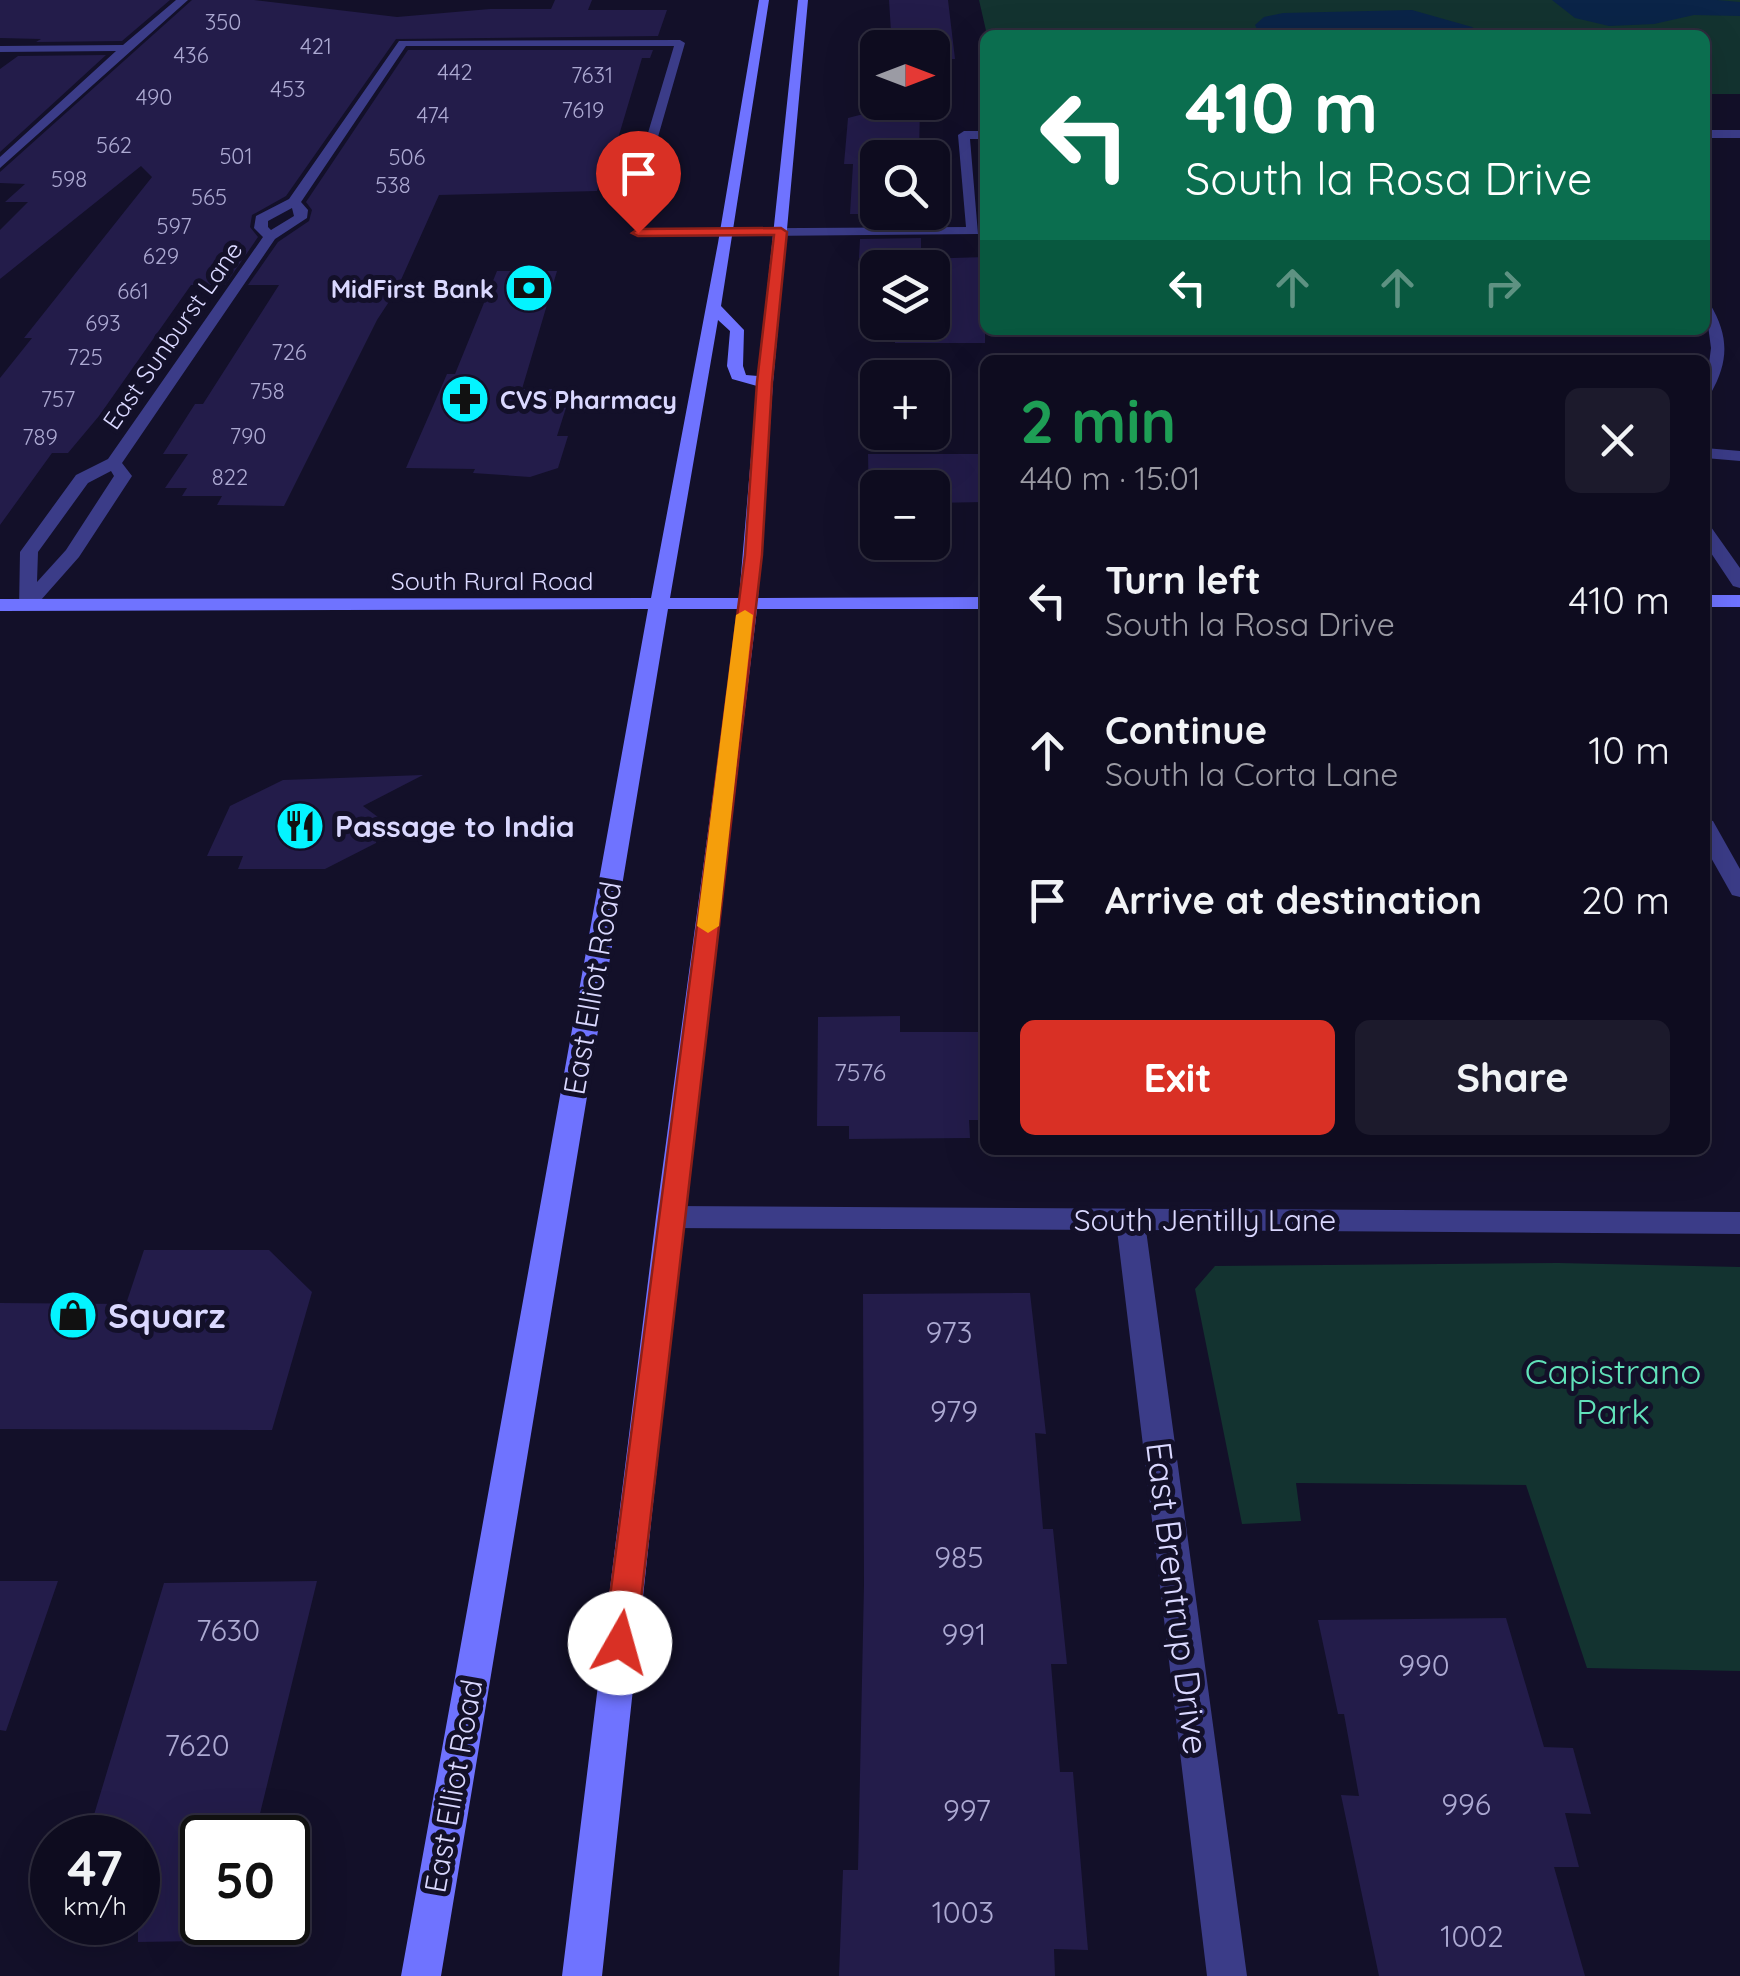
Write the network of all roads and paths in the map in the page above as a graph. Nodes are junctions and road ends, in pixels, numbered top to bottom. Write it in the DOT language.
graph roads {
  1 [pos="182,0"];
  2 [pos="763,6"];
  3 [pos="802,6"];
  4 [pos="127,48"];
  5 [pos="0,50"];
  6 [pos="1710,134"];
  7 [pos="1740,134"];
  8 [pos="980,135"];
  9 [pos="0,164"];
  10 [pos="294,202"];
  11 [pos="727,232"];
  12 [pos="781,232"];
  13 [pos="270,236"];
  14 [pos="713,306"];
  15 [pos="1711,326"];
  16 [pos="1710,380"];
  17 [pos="764,382"];
  18 [pos="1710,453"];
  19 [pos="1740,456"];
  20 [pos="114,463"];
  21 [pos="1710,538"];
  22 [pos="1740,582"];
  23 [pos="1740,601"];
  24 [pos="1710,602"];
  25 [pos="980,603"];
  26 [pos="658,604"];
  27 [pos="746,604"];
  28 [pos="0,605"];
  29 [pos="26,605"];
  30 [pos="1710,835"];
  31 [pos="1740,890"];
  32 [pos="670,1217"];
  33 [pos="1130,1220"];
  34 [pos="1740,1224"];
  35 [pos="421,1976"];
  36 [pos="582,1976"];
  37 [pos="1227,1976"];
  1 -- 4 [label="street"];
  2 -- 3 [label="main road"];
  2 -- 11 [label="main road, East Elliot Road"];
  3 -- 12 [label="main road"];
  4 -- 5 [label="street"];
  4 -- 9 [label="street"];
  6 -- 7 [label="street"];
  8 -- 12 [label="street"];
  10 -- 11 [label="street, East Sunburst Lane"];
  10 -- 13 [label="street, East Sunburst Lane"];
  10 -- 13 [label="street, East Sunburst Lane"];
  11 -- 12 [label="street"];
  11 -- 14 [label="main road, East Elliot Road"];
  12 -- 17 [label="main road"];
  13 -- 20 [label="street, East Sunburst Lane"];
  14 -- 17 [label="main road"];
  14 -- 26 [label="main road, East Elliot Road"];
  15 -- 16 [label="street"];
  17 -- 27 [label="main road"];
  18 -- 19 [label="street"];
  20 -- 29 [label="street, East Sunburst Lane"];
  20 -- 29 [label="street, East Sunburst Lane"];
  21 -- 22 [label="street"];
  23 -- 24 [label="main road"];
  25 -- 27 [label="main road, South Rural Road"];
  26 -- 27 [label="main road, South Rural Road"];
  26 -- 29 [label="main road, South Rural Road"];
  26 -- 35 [label="main road, East Elliot Road"];
  27 -- 32 [label="main road"];
  28 -- 29 [label="main road, South Rural Road"];
  30 -- 31 [label="street"];
  32 -- 33 [label="street, South Jentilly Lane"];
  32 -- 36 [label="main road"];
  33 -- 34 [label="street, South Jentilly Lane"];
  33 -- 37 [label="street, East Brentrup Drive"];
}
